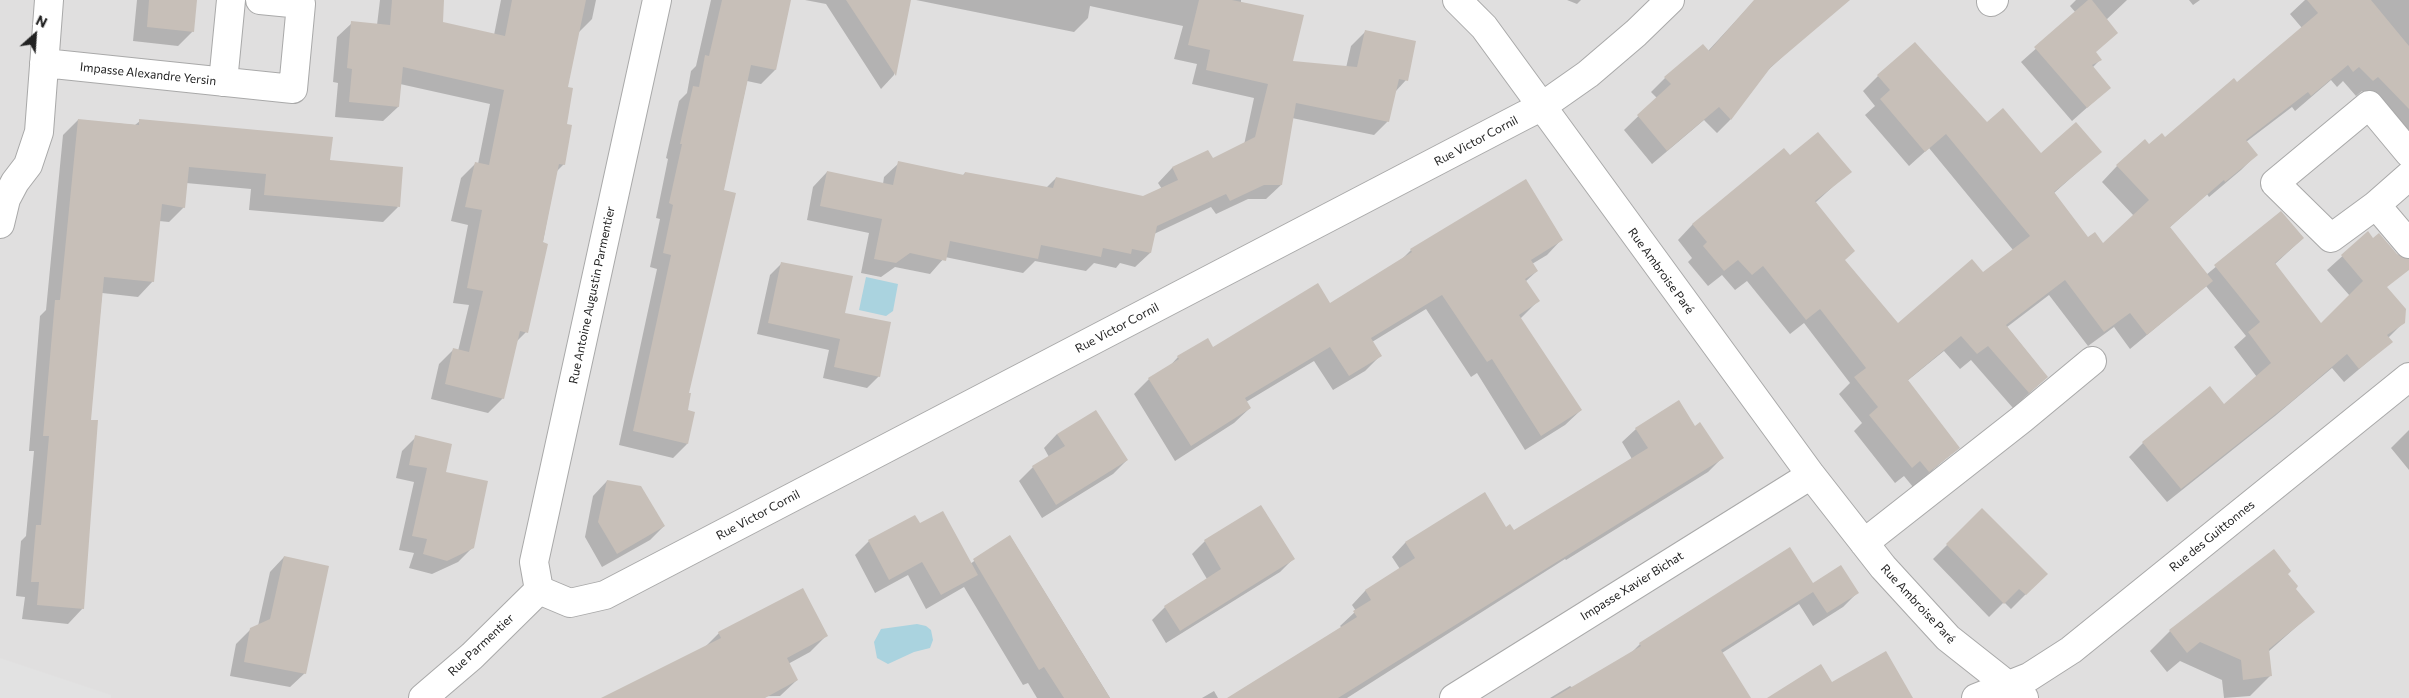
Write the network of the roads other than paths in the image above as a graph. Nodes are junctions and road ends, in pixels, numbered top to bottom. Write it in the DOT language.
graph roads {
  1 [pos="49,0"];
  2 [pos="231,0"];
  3 [pos="260,0"];
  4 [pos="657,0"];
  5 [pos="1457,0"];
  6 [pos="1670,0"];
  7 [pos="44,63"];
  8 [pos="223,82"];
  9 [pos="1542,107"];
  10 [pos="2409,153"];
  11 [pos="2409,176"];
  12 [pos="2376,205"];
  13 [pos="0,224"];
  14 [pos="2409,244"];
  15 [pos="2092,361"];
  16 [pos="2409,376"];
  17 [pos="1811,475"];
  18 [pos="1864,543"];
  19 [pos="539,590"];
  20 [pos="2016,692"];
  21 [pos="423,698"];
  22 [pos="1454,698"];
  23 [pos="1976,698"];
  1 -- 7 [label="street"];
  2 -- 8 [label="street, Impasse Alexandre Yersin"];
  3 -- 8 [label="street, Impasse Alexandre Yersin"];
  4 -- 19 [label="street, Rue Antoine Augustin Parmentier"];
  5 -- 9 [label="street, Rue Ambroise Paré"];
  6 -- 9 [label="street, Rue Victor Cornil"];
  7 -- 8 [label="street, Impasse Alexandre Yersin"];
  7 -- 13 [label="street"];
  9 -- 17 [label="street, Rue Ambroise Paré"];
  9 -- 19 [label="street, Rue Victor Cornil"];
  10 -- 12 [label="street"];
  11 -- 12 [label="street"];
  12 -- 14 [label="street"];
  15 -- 18 [label="street"];
  16 -- 20 [label="street, Rue des Guittonnes"];
  17 -- 18 [label="street, Rue Ambroise Paré"];
  17 -- 22 [label="street, Impasse Xavier Bichat"];
  18 -- 20 [label="street, Rue Ambroise Paré"];
  19 -- 21 [label="street, Rue Parmentier"];
  20 -- 23 [label="street, Rue des Guittonnes"];
}
